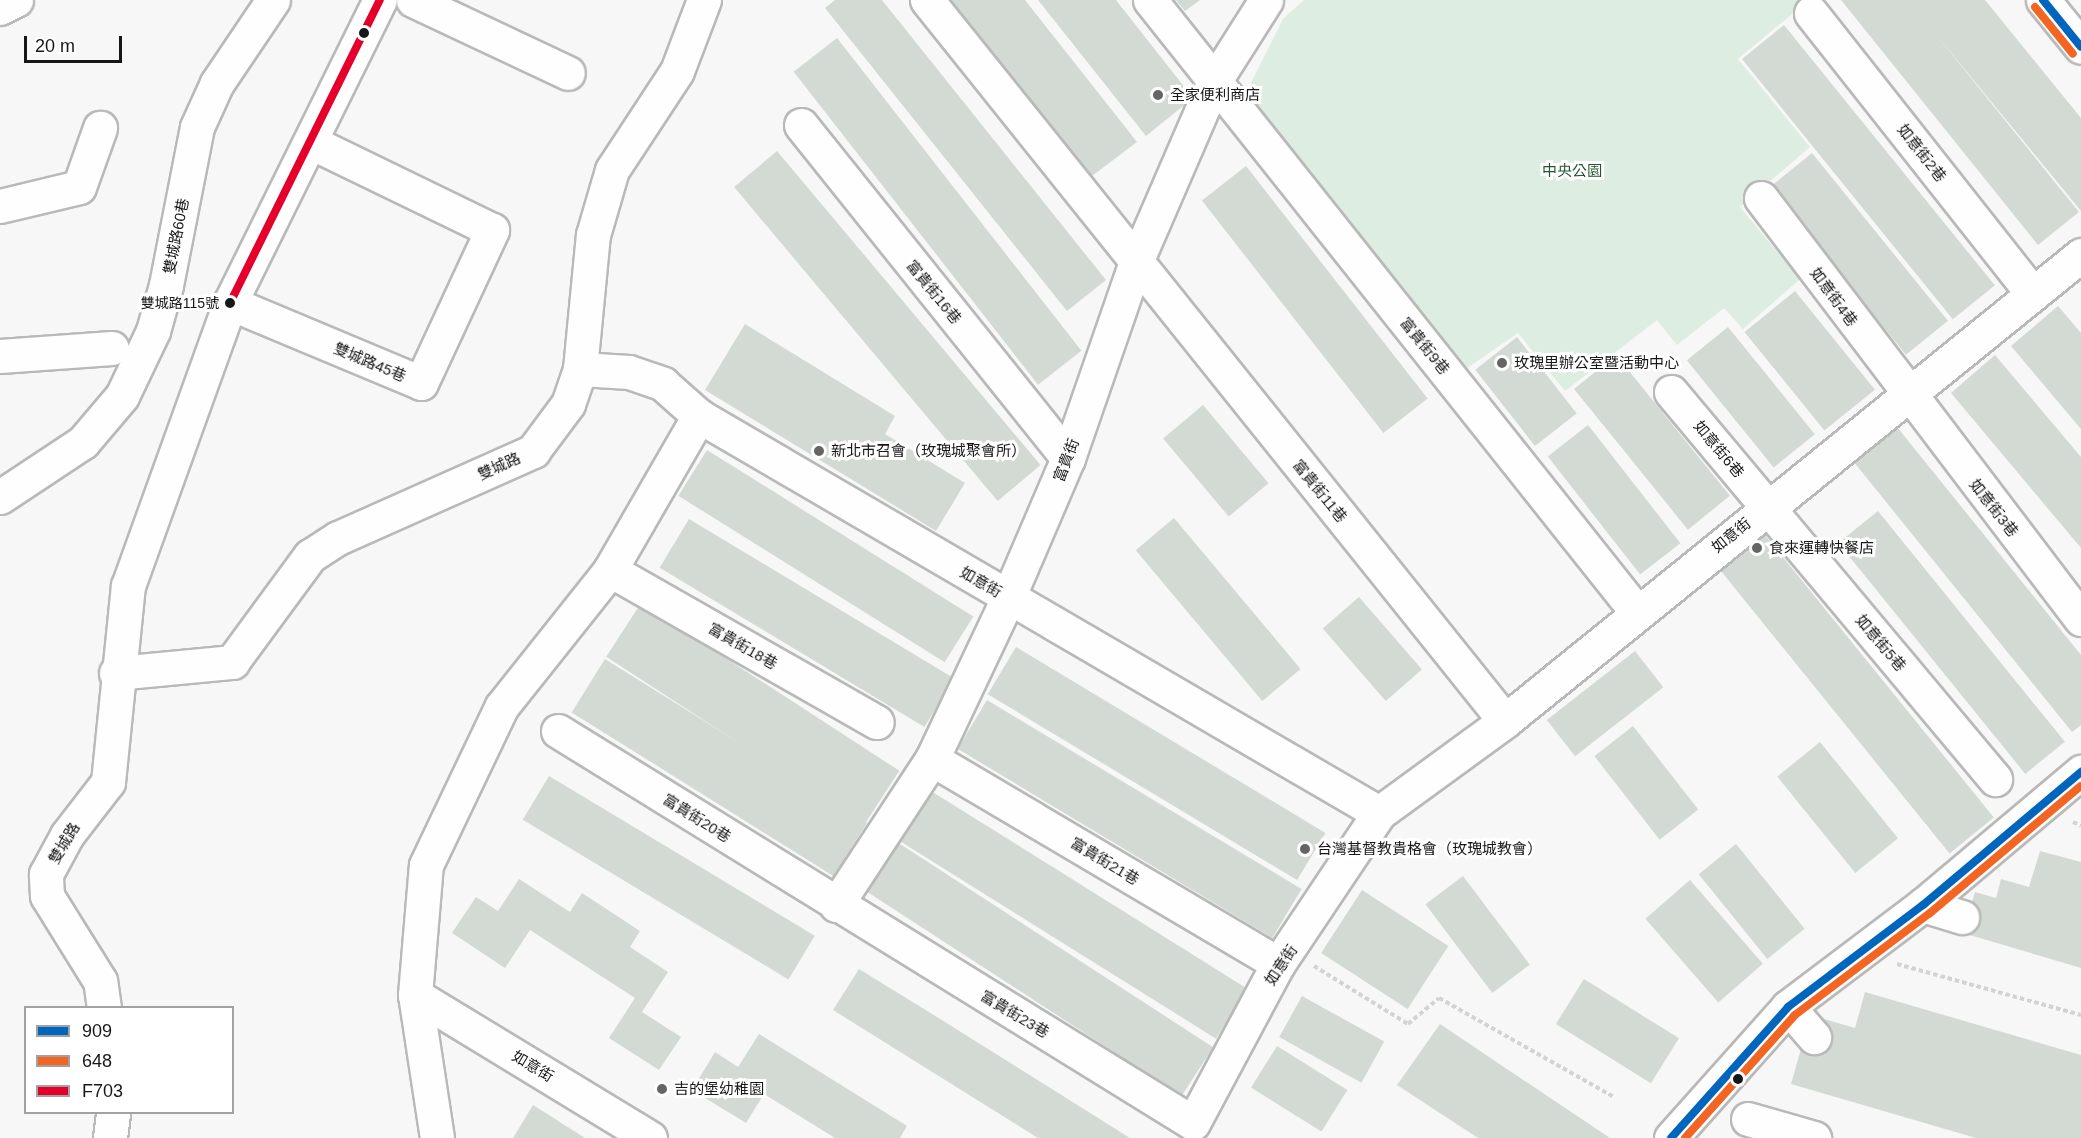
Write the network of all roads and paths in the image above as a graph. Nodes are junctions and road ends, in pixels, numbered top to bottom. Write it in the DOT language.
graph roads {
  1 [pos="16,0"];
  2 [pos="273,0"];
  3 [pos="380,0"];
  4 [pos="413,0"];
  5 [pos="704,0"];
  6 [pos="927,0"];
  7 [pos="1150,0"];
  8 [pos="1266,0"];
  9 [pos="2043,0"];
  10 [pos="0,8"];
  11 [pos="1811,13"];
  12 [pos="2081,47"];
  13 [pos="568,73"];
  14 [pos="1214,82"];
  15 [pos="801,125"];
  16 [pos="100,128"];
  17 [pos="313,143"];
  18 [pos="1761,198"];
  19 [pos="0,206"];
  20 [pos="2081,255"];
  21 [pos="1136,262"];
  22 [pos="2033,294"];
  23 [pos="230,303"];
  24 [pos="112,348"];
  25 [pos="0,356"];
  26 [pos="580,369"];
  27 [pos="1671,392"];
  28 [pos="1907,396"];
  29 [pos="699,416"];
  30 [pos="1068,458"];
  31 [pos="0,497"];
  32 [pos="1767,507"];
  33 [pos="610,570"];
  34 [pos="1008,598"];
  35 [pos="1636,611"];
  36 [pos="2081,619"];
  37 [pos="116,673"];
  38 [pos="1505,721"];
  39 [pos="877,722"];
  40 [pos="558,731"];
  41 [pos="932,759"];
  42 [pos="2081,772"];
  43 [pos="1995,779"];
  44 [pos="1379,813"];
  45 [pos="836,905"];
  46 [pos="1923,905"];
  47 [pos="1962,917"];
  48 [pos="1278,964"];
  49 [pos="1314,967"];
  50 [pos="1918,970"];
  51 [pos="415,995"];
  52 [pos="105,1006"];
  53 [pos="1788,1007"];
  54 [pos="2081,1015"];
  55 [pos="1814,1036"];
  56 [pos="1614,1097"];
  57 [pos="113,1114"];
  58 [pos="1748,1119"];
  59 [pos="1194,1123"];
  60 [pos="110,1138"];
  61 [pos="437,1138"];
  62 [pos="650,1138"];
  63 [pos="1671,1138"];
  64 [pos="1814,1138"];
  1 -- 10 [label="street"];
  2 -- 31 [label="street, 雙城路60巷"];
  3 -- 17 [label="street, 雙城路"];
  4 -- 13 [label="street"];
  5 -- 26 [label="street, 雙城路"];
  6 -- 21 [label="street, 富貴街11巷"];
  7 -- 14 [label="street, 富貴街9巷"];
  8 -- 14 [label="street, 富貴街"];
  9 -- 12 [label="street"];
  11 -- 22 [label="street, 如意街2巷"];
  14 -- 21 [label="street, 富貴街"];
  14 -- 35 [label="street, 富貴街9巷"];
  15 -- 30 [label="street, 富貴街16巷"];
  16 -- 19 [label="street"];
  17 -- 23 [label="street, 雙城路"];
  17 -- 23 [label="street, 雙城路45巷"];
  18 -- 28 [label="street, 如意街4巷"];
  20 -- 22 [label="street, 如意街"];
  21 -- 30 [label="street, 富貴街"];
  21 -- 38 [label="street, 富貴街11巷"];
  22 -- 28 [label="street, 如意街"];
  23 -- 37 [label="street, 雙城路"];
  24 -- 25 [label="street"];
  26 -- 29 [label="street, 如意街"];
  26 -- 37 [label="street, 雙城路"];
  27 -- 32 [label="street, 如意街6巷"];
  28 -- 32 [label="street, 如意街"];
  28 -- 36 [label="street, 如意街3巷"];
  29 -- 33 [label="street"];
  29 -- 34 [label="street, 如意街"];
  30 -- 34 [label="street, 富貴街"];
  32 -- 35 [label="street, 如意街"];
  32 -- 43 [label="street, 如意街5巷"];
  33 -- 39 [label="street, 富貴街18巷"];
  33 -- 51 [label="street"];
  34 -- 41 [label="street, 富貴街"];
  34 -- 44 [label="street, 如意街"];
  35 -- 38 [label="street, 如意街"];
  37 -- 52 [label="street, 雙城路"];
  38 -- 44 [label="street, 如意街"];
  40 -- 45 [label="street, 富貴街20巷"];
  41 -- 45 [label="street, 富貴街"];
  41 -- 48 [label="street, 富貴街21巷"];
  42 -- 46 [label="street"];
  44 -- 48 [label="street, 如意街"];
  45 -- 59 [label="street, 富貴街23巷"];
  46 -- 47 [label="street"];
  46 -- 53 [label="street"];
  48 -- 59 [label="street, 如意街"];
  49 -- 56 [label="path"];
  50 -- 54 [label="path"];
  51 -- 61 [label="street"];
  51 -- 62 [label="street, 如意街"];
  53 -- 55 [label="street"];
  53 -- 63 [label="street"];
  57 -- 60 [label="street"];
  58 -- 64 [label="street"];
}
